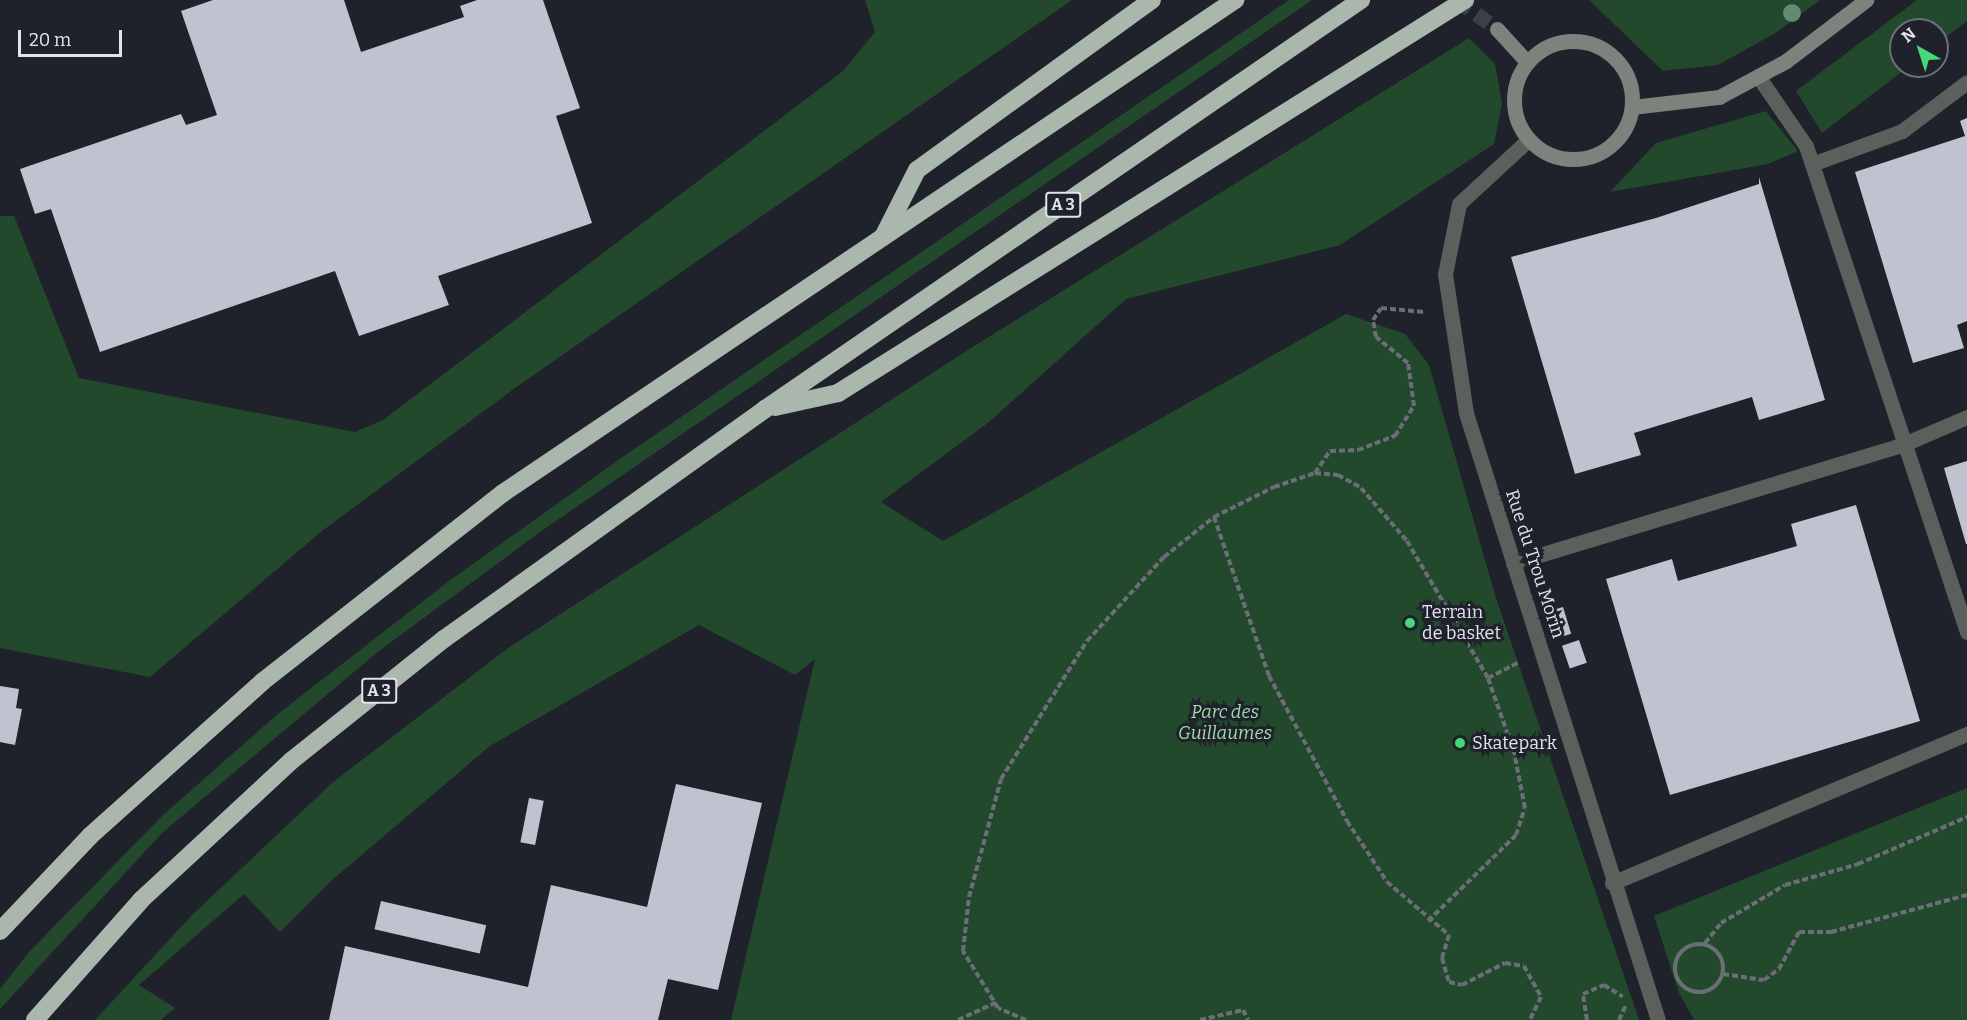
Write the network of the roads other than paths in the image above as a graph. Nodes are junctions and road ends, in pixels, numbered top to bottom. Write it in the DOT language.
graph roads {
  1 [pos="1152,0"];
  2 [pos="1235,0"];
  3 [pos="1361,0"];
  4 [pos="1465,0"];
  5 [pos="1866,0"];
  6 [pos="1497,29"];
  7 [pos="1527,62"];
  8 [pos="1758,76"];
  9 [pos="1967,82"];
  10 [pos="1632,108"];
  11 [pos="1528,140"];
  12 [pos="1812,164"];
  13 [pos="882,239"];
  14 [pos="765,409"];
  15 [pos="1967,417"];
  16 [pos="1905,444"];
  17 [pos="1513,563"];
  18 [pos="1967,632"];
  19 [pos="1967,734"];
  20 [pos="1612,883"];
  21 [pos="0,931"];
  22 [pos="35,1020"];
  23 [pos="1658,1020"];
  1 -- 13 [label="highway"];
  2 -- 13 [label="highway"];
  3 -- 14 [label="highway, A 3"];
  4 -- 14 [label="highway"];
  5 -- 8 [label="street"];
  6 -- 7 [label="street"];
  7 -- 10 [label="street"];
  7 -- 11 [label="street"];
  8 -- 10 [label="street"];
  8 -- 12 [label="street"];
  9 -- 12 [label="street"];
  10 -- 11 [label="street"];
  11 -- 17 [label="street, Rue du Trou Morin"];
  12 -- 16 [label="street"];
  13 -- 21 [label="highway"];
  14 -- 22 [label="highway, A 3"];
  15 -- 16 [label="street"];
  16 -- 17 [label="street"];
  16 -- 18 [label="street"];
  17 -- 20 [label="street, Rue du Trou Morin"];
  19 -- 20 [label="street"];
  20 -- 23 [label="street, Rue du Trou Morin"];
}
